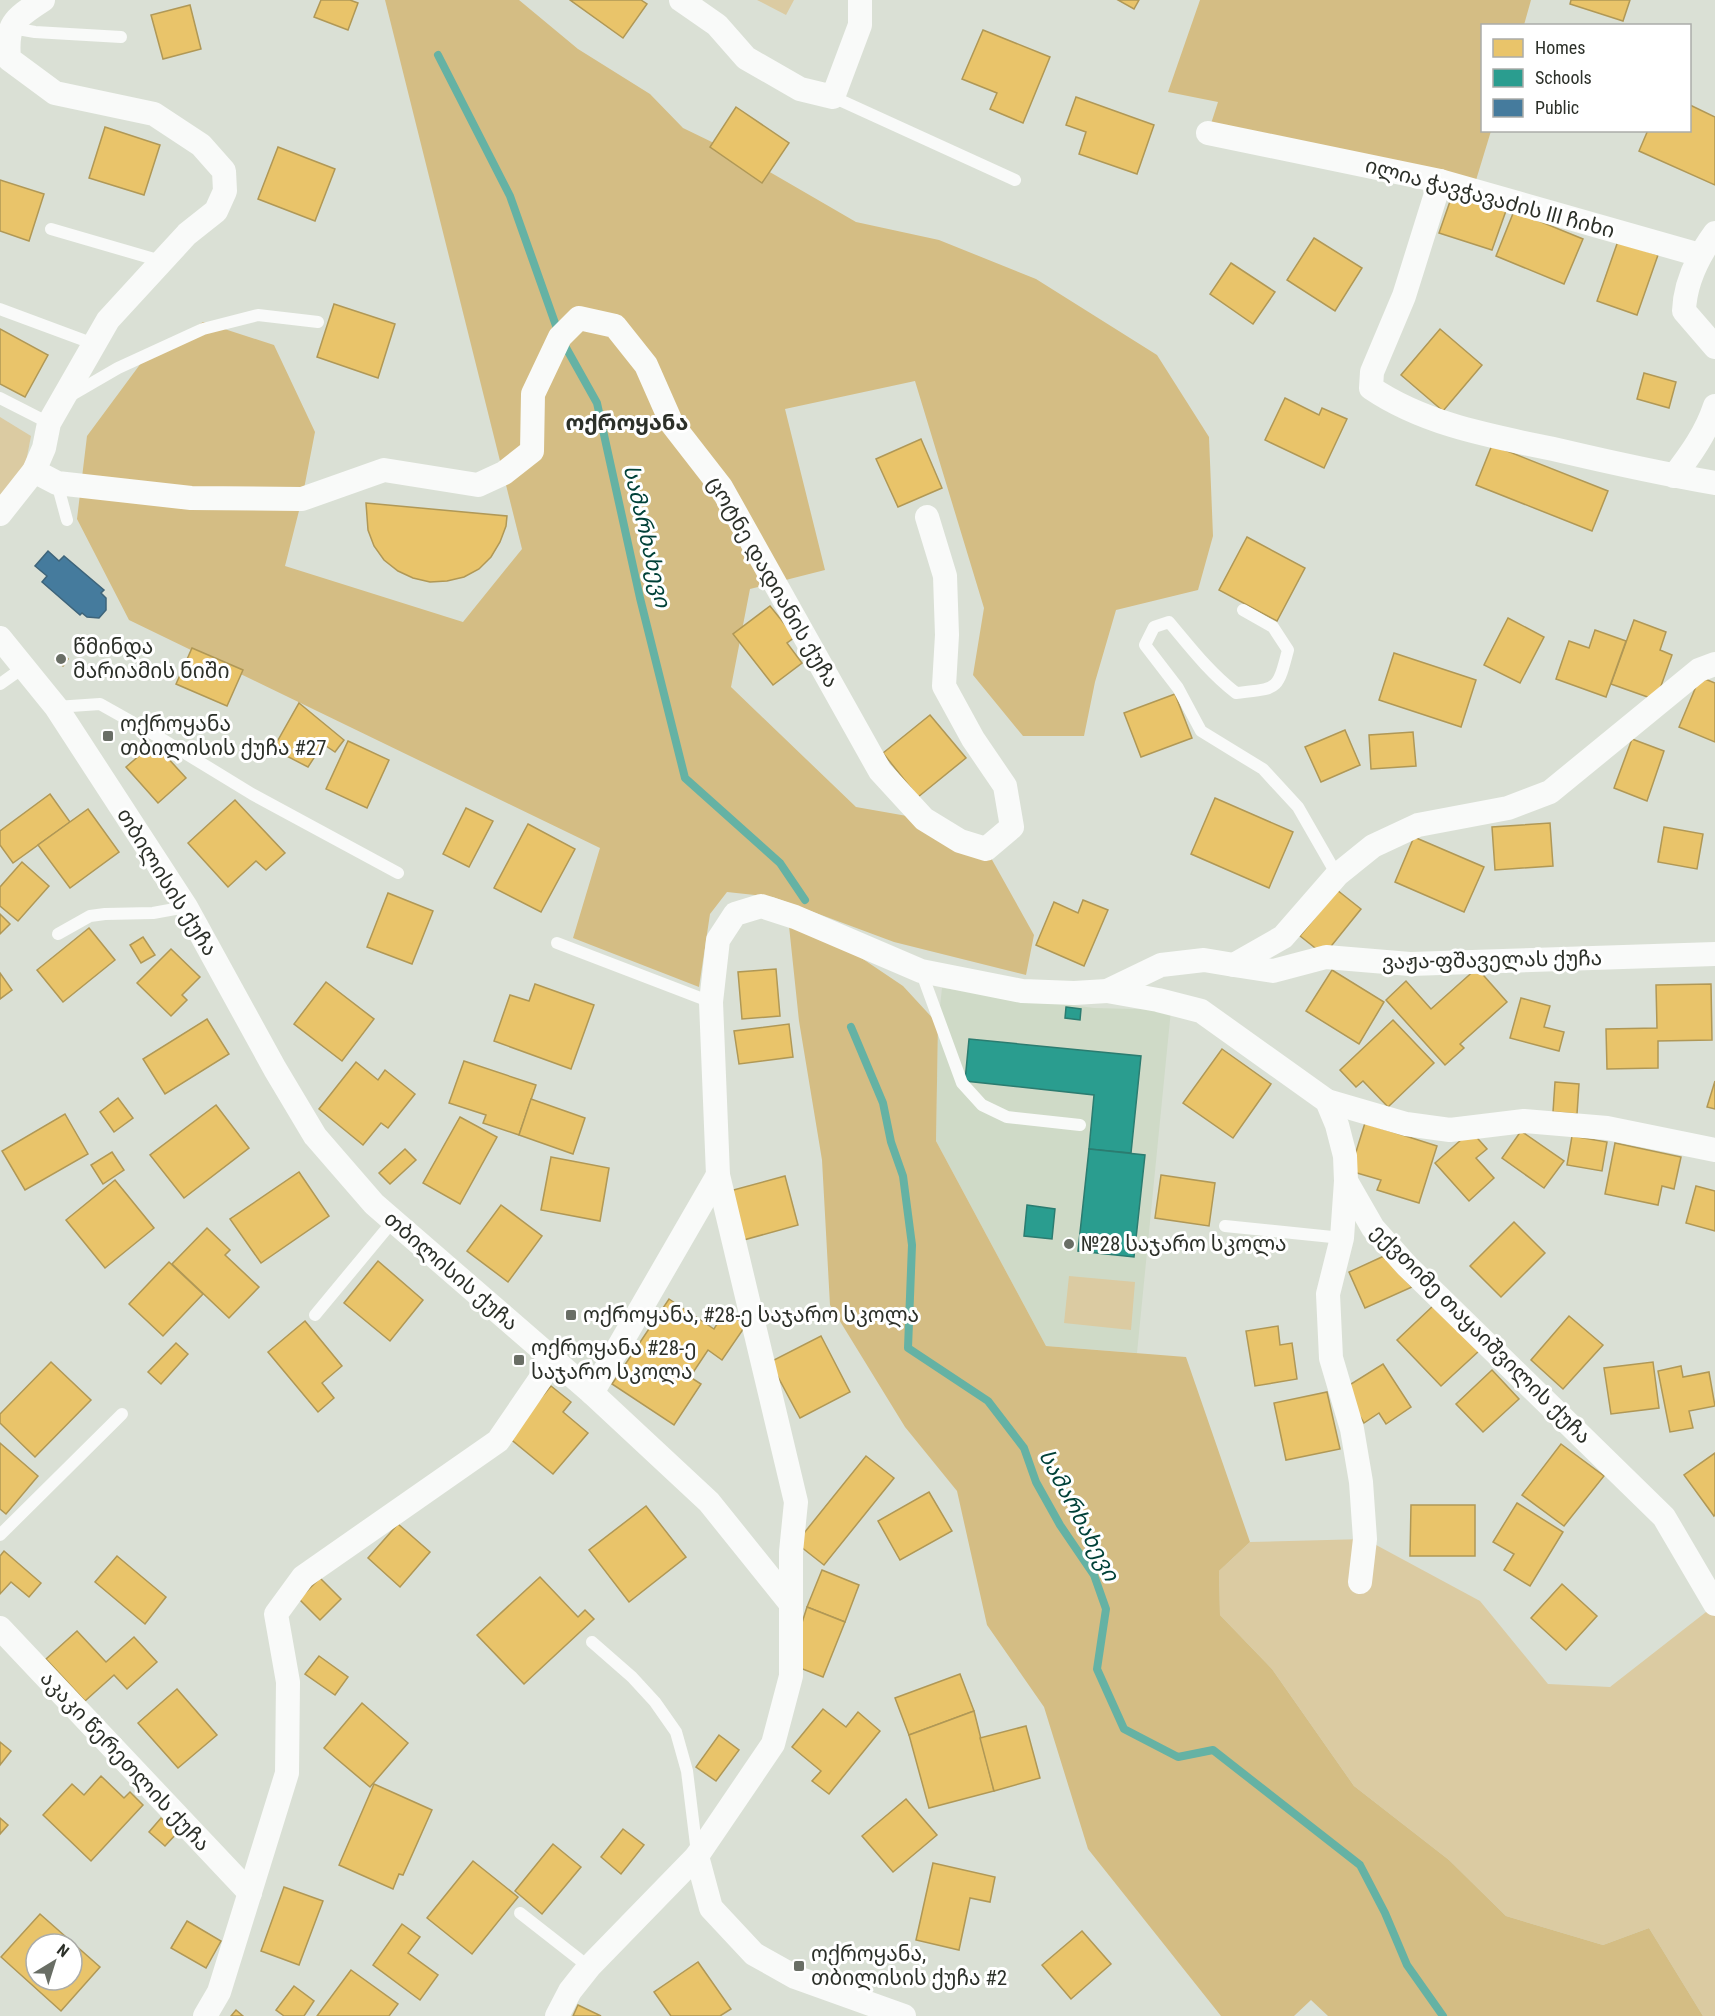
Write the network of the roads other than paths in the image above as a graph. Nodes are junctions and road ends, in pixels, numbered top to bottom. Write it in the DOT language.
graph roads {
  1 [pos="43,0"];
  2 [pos="681,0"];
  3 [pos="860,0"];
  4 [pos="12,28"];
  5 [pos="121,37"];
  6 [pos="833,97"];
  7 [pos="1208,133"];
  8 [pos="1015,180"];
  9 [pos="1440,181"];
  10 [pos="51,229"];
  11 [pos="1715,233"];
  12 [pos="1700,255"];
  13 [pos="161,261"];
  14 [pos="0,309"];
  15 [pos="318,322"];
  16 [pos="94,344"];
  17 [pos="1715,347"];
  18 [pos="0,398"];
  19 [pos="62,401"];
  20 [pos="1715,406"];
  21 [pos="49,423"];
  22 [pos="34,471"];
  23 [pos="1674,476"];
  24 [pos="57,483"];
  25 [pos="1715,483"];
  26 [pos="0,513"];
  27 [pos="927,517"];
  28 [pos="67,520"];
  29 [pos="1243,609"];
  30 [pos="0,638"];
  31 [pos="1715,664"];
  32 [pos="24,667"];
  33 [pos="0,684"];
  34 [pos="56,707"];
  35 [pos="398,873"];
  36 [pos="1337,875"];
  37 [pos="186,907"];
  38 [pos="58,934"];
  39 [pos="557,943"];
  40 [pos="1715,954"];
  41 [pos="1234,964"];
  42 [pos="921,971"];
  43 [pos="1107,990"];
  44 [pos="711,1002"];
  45 [pos="1327,1101"];
  46 [pos="1080,1125"];
  47 [pos="1715,1150"];
  48 [pos="718,1174"];
  49 [pos="1346,1181"];
  50 [pos="393,1221"];
  51 [pos="1225,1226"];
  52 [pos="1342,1238"];
  53 [pos="315,1315"];
  54 [pos="554,1359"];
  55 [pos="592,1393"];
  56 [pos="122,1414"];
  57 [pos="0,1534"];
  58 [pos="1360,1582"];
  59 [pos="791,1604"];
  60 [pos="1715,1604"];
  61 [pos="0,1628"];
  62 [pos="592,1642"];
  63 [pos="697,1856"];
  64 [pos="250,1893"];
  65 [pos="520,1913"];
  66 [pos="589,1967"];
  67 [pos="204,2016"];
  68 [pos="557,2016"];
  69 [pos="904,2016"];
  1 -- 4 [label="street"];
  2 -- 6 [label="street"];
  3 -- 6 [label="street"];
  4 -- 5 [label="lane"];
  4 -- 13 [label="street"];
  6 -- 8 [label="lane"];
  7 -- 9 [label="street, ილია ჭავჭავაძის III ჩიხი"];
  9 -- 12 [label="street, ილია ჭავჭავაძის III ჩიხი"];
  9 -- 23 [label="street"];
  10 -- 13 [label="lane"];
  11 -- 12 [label="street"];
  12 -- 17 [label="street"];
  13 -- 16 [label="street"];
  14 -- 16 [label="lane"];
  15 -- 19 [label="lane"];
  16 -- 19 [label="street"];
  18 -- 21 [label="lane"];
  19 -- 21 [label="street"];
  20 -- 23 [label="street"];
  21 -- 22 [label="street"];
  22 -- 24 [label="street, ცოტნე დადიანის ქუჩა"];
  22 -- 26 [label="street"];
  23 -- 25 [label="street"];
  24 -- 27 [label="street, ცოტნე დადიანის ქუჩა"];
  24 -- 28 [label="lane"];
  29 -- 36 [label="lane"];
  30 -- 32 [label="street, თბილისის ქუჩა"];
  31 -- 36 [label="street"];
  32 -- 33 [label="lane"];
  32 -- 34 [label="street, თბილისის ქუჩა"];
  34 -- 35 [label="lane"];
  34 -- 37 [label="street, თბილისის ქუჩა"];
  36 -- 41 [label="street"];
  37 -- 38 [label="lane"];
  37 -- 50 [label="street, თბილისის ქუჩა"];
  39 -- 44 [label="lane"];
  40 -- 41 [label="street, ვაჟა-ფშაველას ქუჩა"];
  41 -- 43 [label="street, ვაჟა-ფშაველას ქუჩა"];
  42 -- 43 [label="street"];
  42 -- 44 [label="street"];
  42 -- 46 [label="lane"];
  43 -- 45 [label="street"];
  44 -- 48 [label="street"];
  45 -- 47 [label="street"];
  45 -- 49 [label="street, ექვთიმე თაყაიშვილის ქუჩა"];
  48 -- 55 [label="street"];
  48 -- 59 [label="street"];
  49 -- 52 [label="street"];
  49 -- 60 [label="street, ექვთიმე თაყაიშვილის ქუჩა"];
  50 -- 53 [label="lane"];
  50 -- 54 [label="street, თბილისის ქუჩა"];
  51 -- 52 [label="lane"];
  52 -- 58 [label="street"];
  54 -- 55 [label="street, თბილისის ქუჩა"];
  54 -- 64 [label="street"];
  55 -- 59 [label="street, თბილისის ქუჩა"];
  56 -- 57 [label="lane"];
  59 -- 63 [label="street"];
  61 -- 64 [label="street, აკაკი წერეთლის ქუჩა"];
  62 -- 63 [label="lane"];
  63 -- 66 [label="street"];
  63 -- 69 [label="street"];
  64 -- 67 [label="street"];
  65 -- 66 [label="lane"];
  66 -- 68 [label="street"];
}
